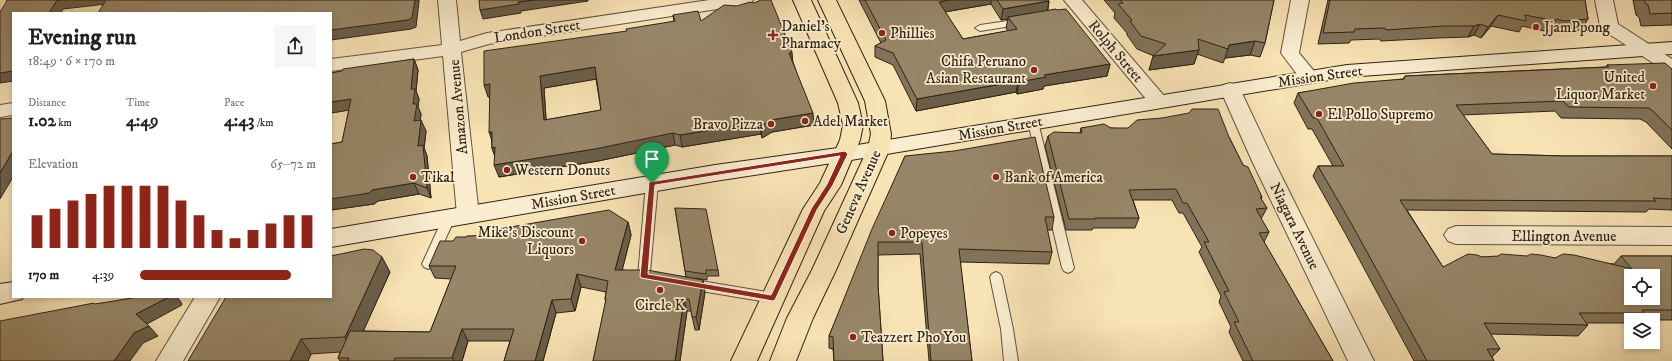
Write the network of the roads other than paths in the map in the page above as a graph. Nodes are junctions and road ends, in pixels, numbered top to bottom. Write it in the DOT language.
graph roads {
  1 [pos="447,0"];
  2 [pos="744,0"];
  3 [pos="802,0"];
  4 [pos="827,0"];
  5 [pos="1300,0"];
  6 [pos="1604,0"];
  7 [pos="1077,8"];
  8 [pos="1031,20"];
  9 [pos="980,28"];
  10 [pos="1672,48"];
  11 [pos="452,49"];
  12 [pos="1647,50"];
  13 [pos="332,65"];
  14 [pos="1672,67"];
  15 [pos="1310,77"];
  16 [pos="1230,89"];
  17 [pos="1158,101"];
  18 [pos="12,109"];
  19 [pos="0,111"];
  20 [pos="1034,122"];
  21 [pos="879,148"];
  22 [pos="845,154"];
  23 [pos="652,183"];
  24 [pos="458,216"];
  25 [pos="1456,235"];
  26 [pos="1672,236"];
  27 [pos="332,238"];
  28 [pos="428,264"];
  29 [pos="1068,268"];
  30 [pos="996,276"];
  31 [pos="666,280"];
  32 [pos="680,282"];
  33 [pos="12,292"];
  34 [pos="0,294"];
  35 [pos="207,298"];
  36 [pos="773,298"];
  37 [pos="169,361"];
  38 [pos="744,361"];
  39 [pos="783,361"];
  40 [pos="1011,361"];
  41 [pos="1361,361"];
  1 -- 11 [label="street, Amazon Avenue"];
  2 -- 11 [label="street, London Street"];
  3 -- 22 [label="main road, Geneva Avenue"];
  4 -- 21 [label="main road, Geneva Avenue"];
  5 -- 15 [label="street"];
  6 -- 12 [label="street"];
  7 -- 17 [label="street, Rolph Street"];
  8 -- 9 [label="lane"];
  10 -- 12 [label="street, Mission Street"];
  11 -- 13 [label="street, London Street"];
  11 -- 24 [label="street, Amazon Avenue"];
  12 -- 14 [label="street"];
  12 -- 15 [label="street, Mission Street"];
  15 -- 16 [label="street, Mission Street"];
  16 -- 17 [label="street, Mission Street"];
  16 -- 41 [label="street, Niagara Avenue"];
  17 -- 20 [label="street, Mission Street"];
  18 -- 19 [label="street"];
  20 -- 21 [label="street, Mission Street"];
  20 -- 29 [label="lane"];
  21 -- 22 [label="street, Mission Street"];
  21 -- 39 [label="main road, Geneva Avenue"];
  22 -- 23 [label="street, Mission Street"];
  22 -- 36 [label="main road, Geneva Avenue"];
  23 -- 24 [label="street, Mission Street"];
  23 -- 31 [label="lane"];
  24 -- 27 [label="street, Mission Street"];
  24 -- 28 [label="lane"];
  25 -- 26 [label="street, Ellington Avenue"];
  30 -- 40 [label="lane"];
  32 -- 36 [label="lane"];
  33 -- 34 [label="street"];
  35 -- 37 [label="street"];
  36 -- 38 [label="main road, Geneva Avenue"];
}
